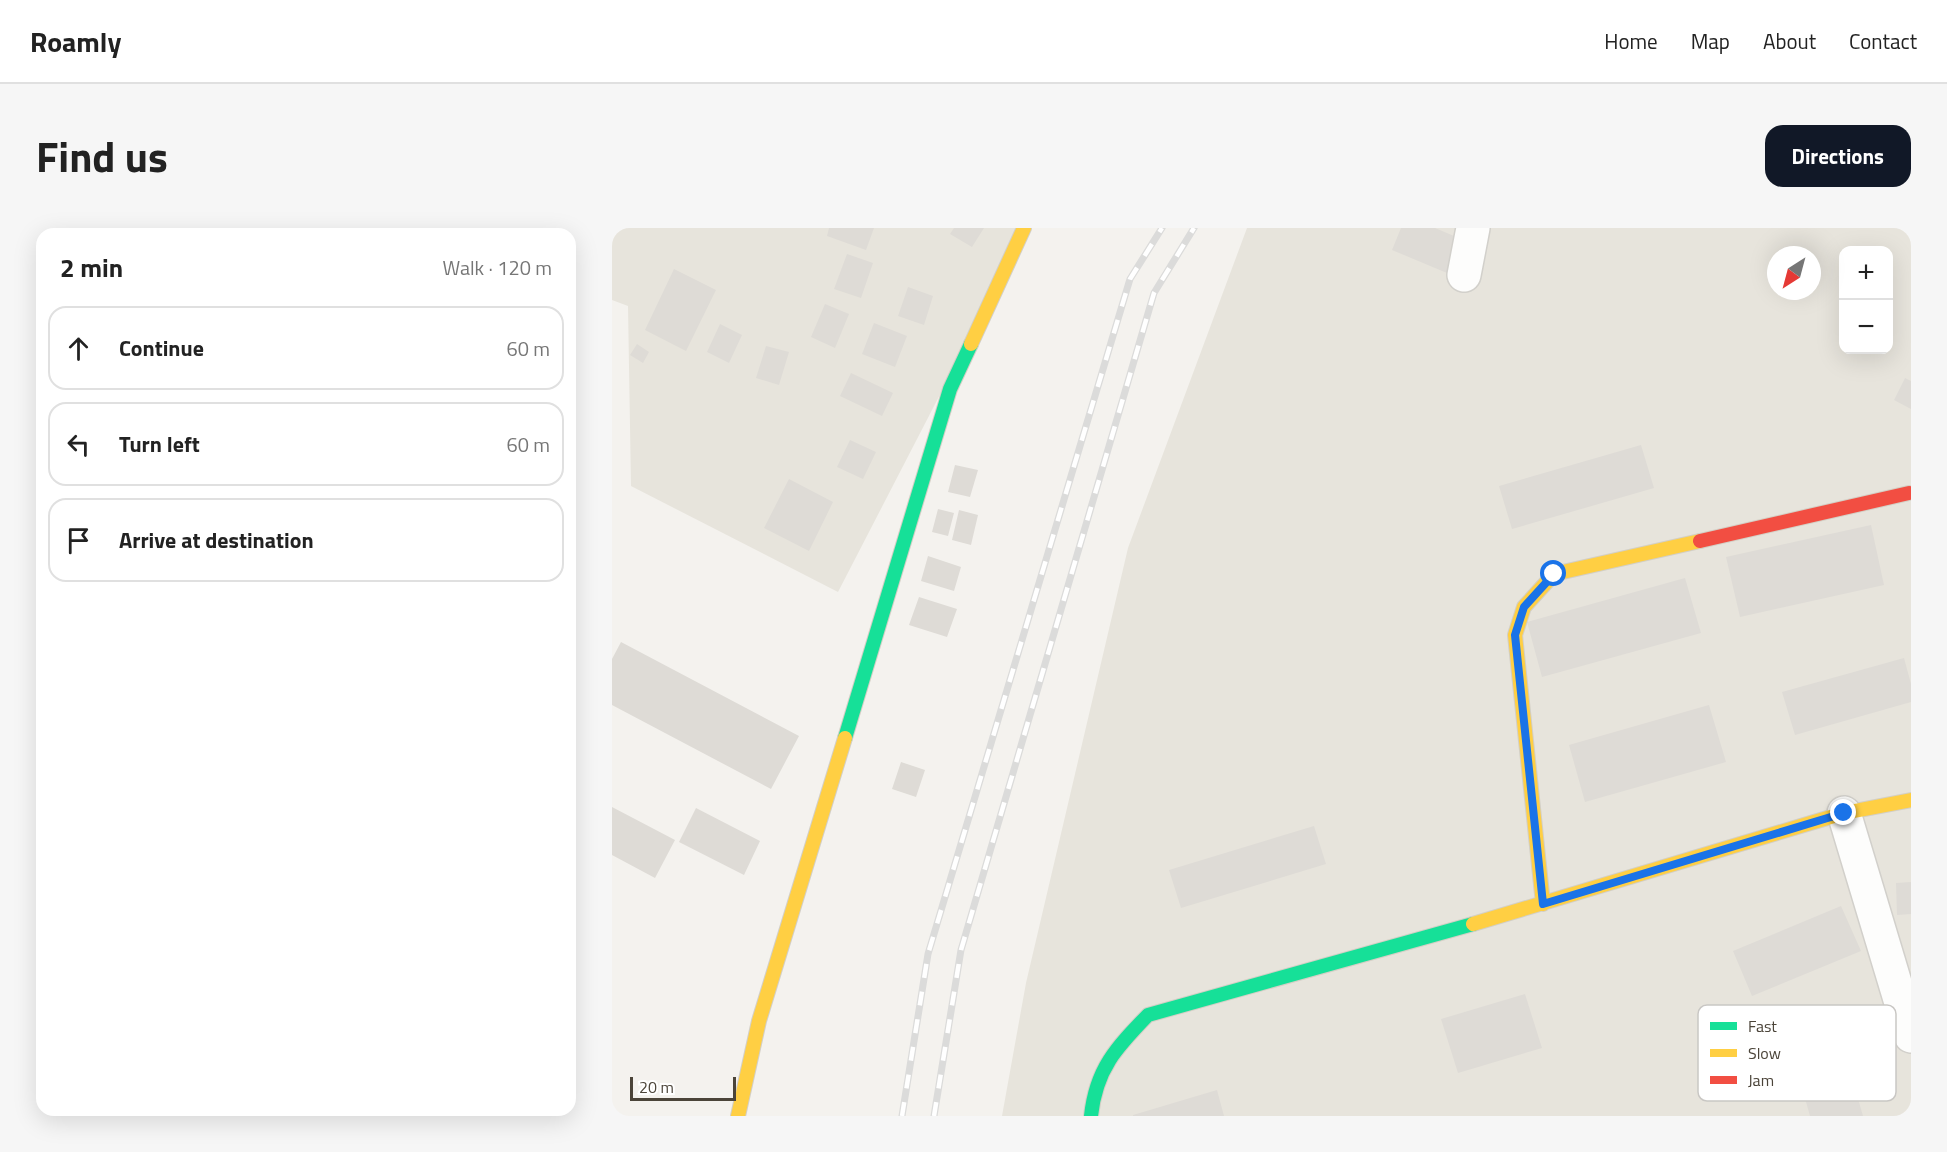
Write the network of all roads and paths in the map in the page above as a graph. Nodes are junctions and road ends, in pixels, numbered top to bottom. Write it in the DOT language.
graph roads {
  1 [pos="1024,228"];
  2 [pos="1473,228"];
  3 [pos="1464,275"];
  4 [pos="1909,493"];
  5 [pos="1911,800"];
  6 [pos="1844,813"];
  7 [pos="1543,904"];
  8 [pos="1911,1036"];
  9 [pos="738,1116"];
  10 [pos="1091,1116"];
  1 -- 9 [label="street"];
  2 -- 3 [label="street"];
  4 -- 7 [label="street"];
  5 -- 6 [label="street"];
  6 -- 7 [label="street"];
  6 -- 8 [label="street"];
  7 -- 10 [label="street"];
}
